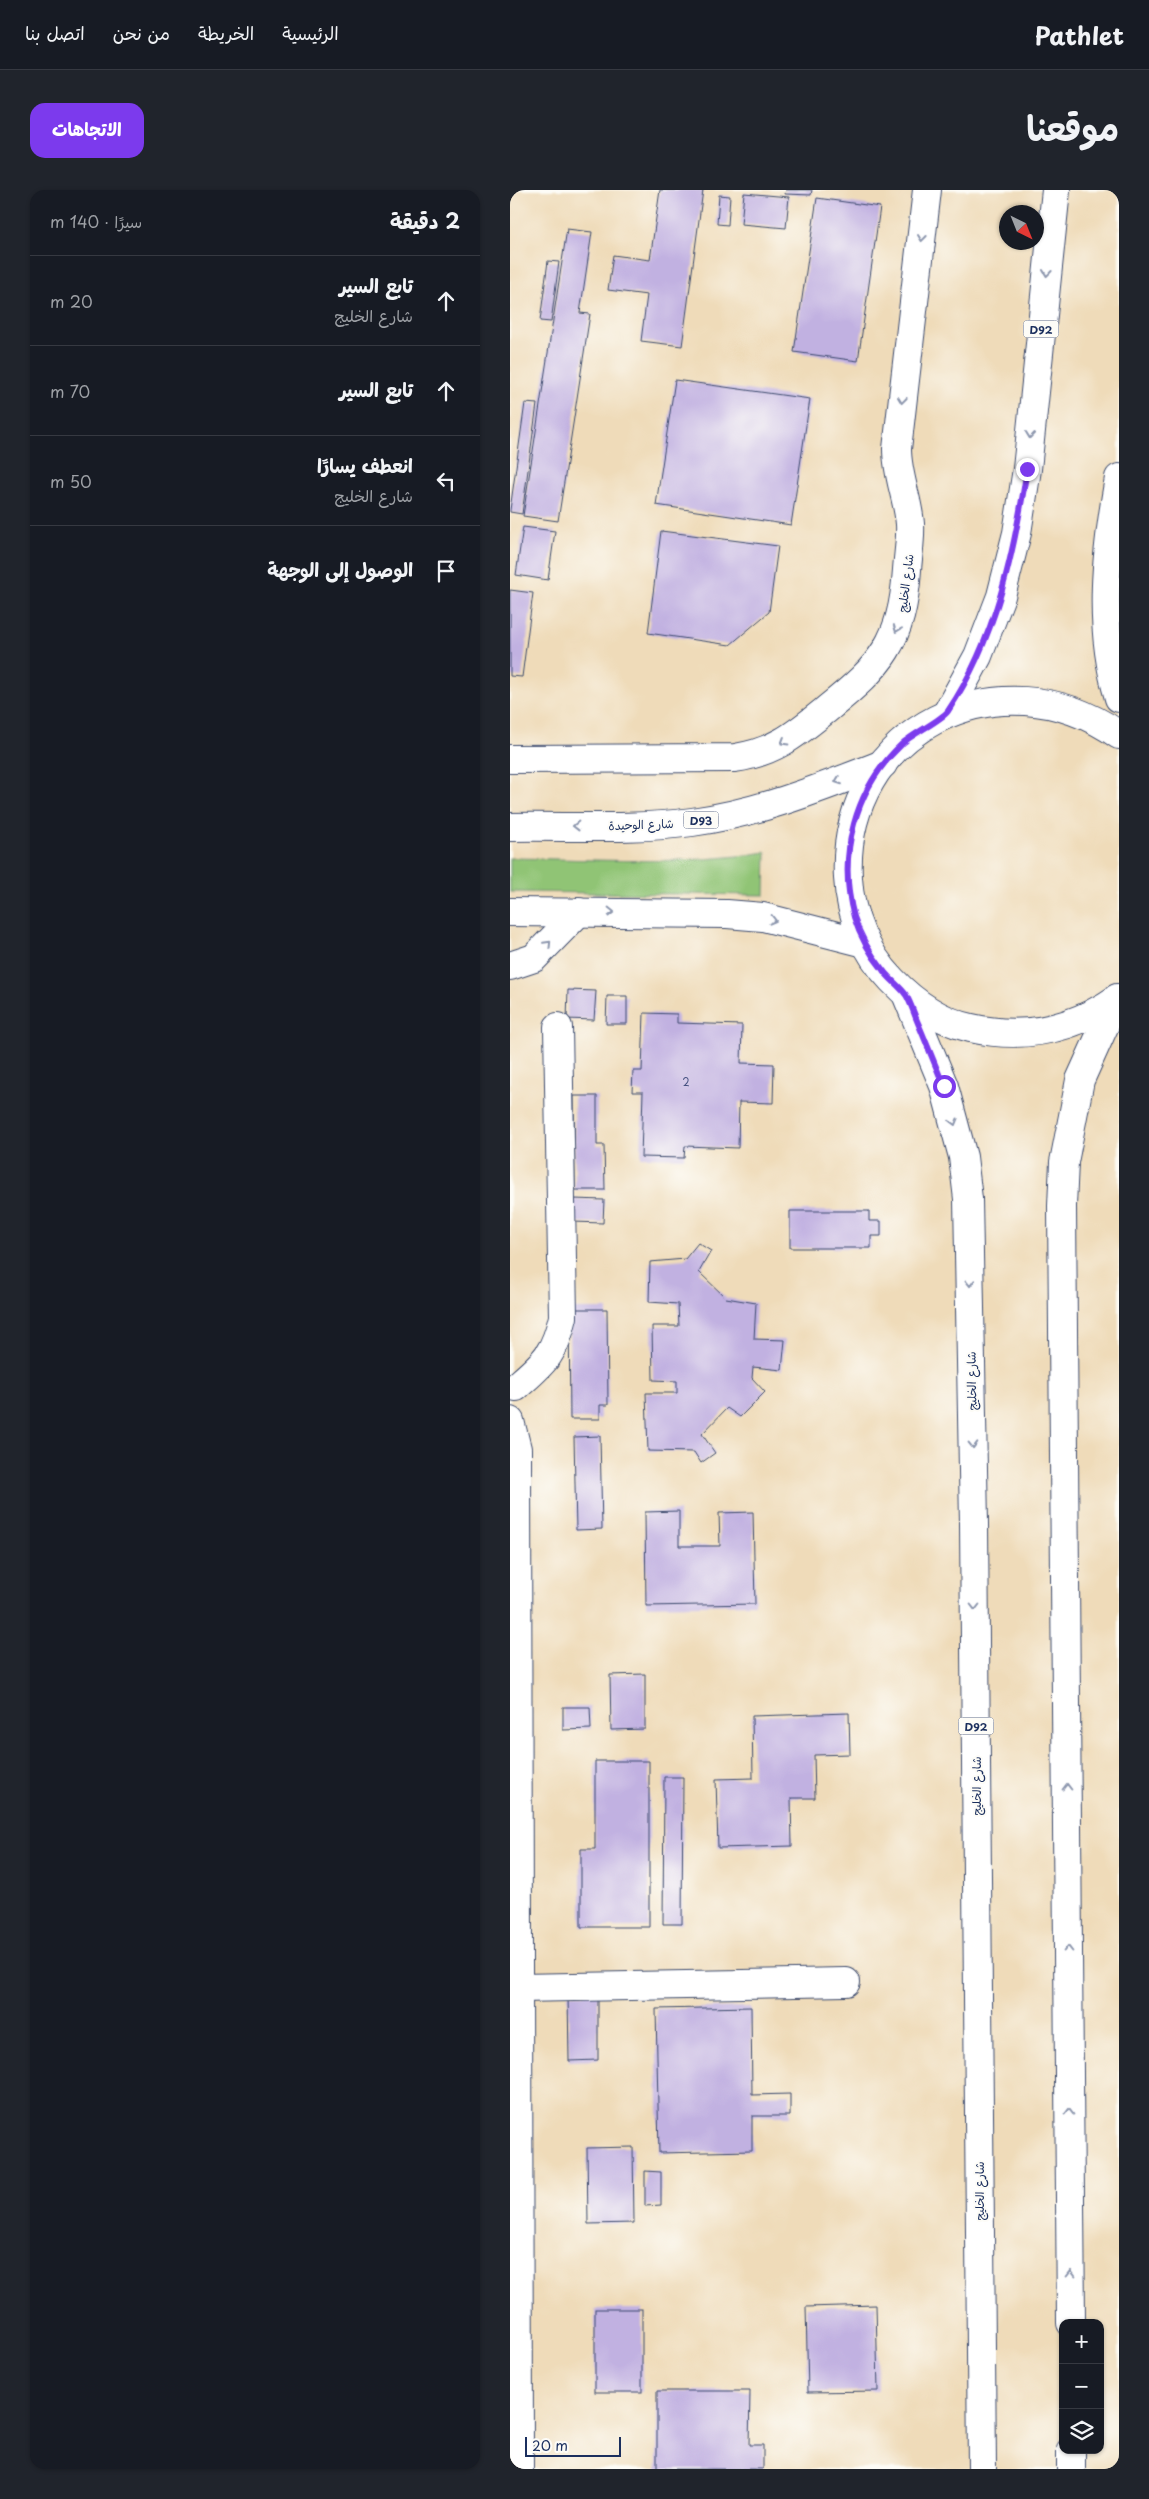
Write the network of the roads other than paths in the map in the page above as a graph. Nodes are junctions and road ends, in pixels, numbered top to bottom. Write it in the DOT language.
graph roads {
  1 [pos="927,190"];
  2 [pos="1056,190"];
  3 [pos="1119,479"];
  4 [pos="1119,698"];
  5 [pos="947,714"];
  6 [pos="1119,735"];
  7 [pos="510,759"];
  8 [pos="883,764"];
  9 [pos="510,828"];
  10 [pos="510,912"];
  11 [pos="579,912"];
  12 [pos="866,943"];
  13 [pos="510,966"];
  14 [pos="906,994"];
  15 [pos="1118,998"];
  16 [pos="558,1027"];
  17 [pos="513,1383"];
  18 [pos="510,1421"];
  19 [pos="516,1449"];
  20 [pos="846,1982"];
  21 [pos="518,1988"];
  22 [pos="1071,2319"];
  23 [pos="1071,2454"];
  24 [pos="519,2469"];
  25 [pos="982,2469"];
  26 [pos="1071,2469"];
  1 -- 7 [label="main road, شارع الخليج, one-way"];
  2 -- 5 [label="main road, D92, one-way"];
  3 -- 4 [label="main road"];
  5 -- 6 [label="main road"];
  5 -- 8 [label="main road"];
  8 -- 9 [label="main road, شارع الوحيدة / D93, one-way"];
  8 -- 12 [label="main road"];
  10 -- 11 [label="main road"];
  11 -- 12 [label="main road, one-way"];
  13 -- 11 [label="main road, one-way"];
  12 -- 14 [label="main road"];
  14 -- 15 [label="main road"];
  14 -- 25 [label="main road, شارع الخليج / D92, one-way"];
  22 -- 15 [label="main road, one-way"];
  16 -- 17 [label="main road"];
  17 -- 19 [label="main road"];
  18 -- 19 [label="main road"];
  19 -- 21 [label="main road"];
  20 -- 21 [label="main road"];
  21 -- 24 [label="main road"];
  23 -- 26 [label="main road"];
}
